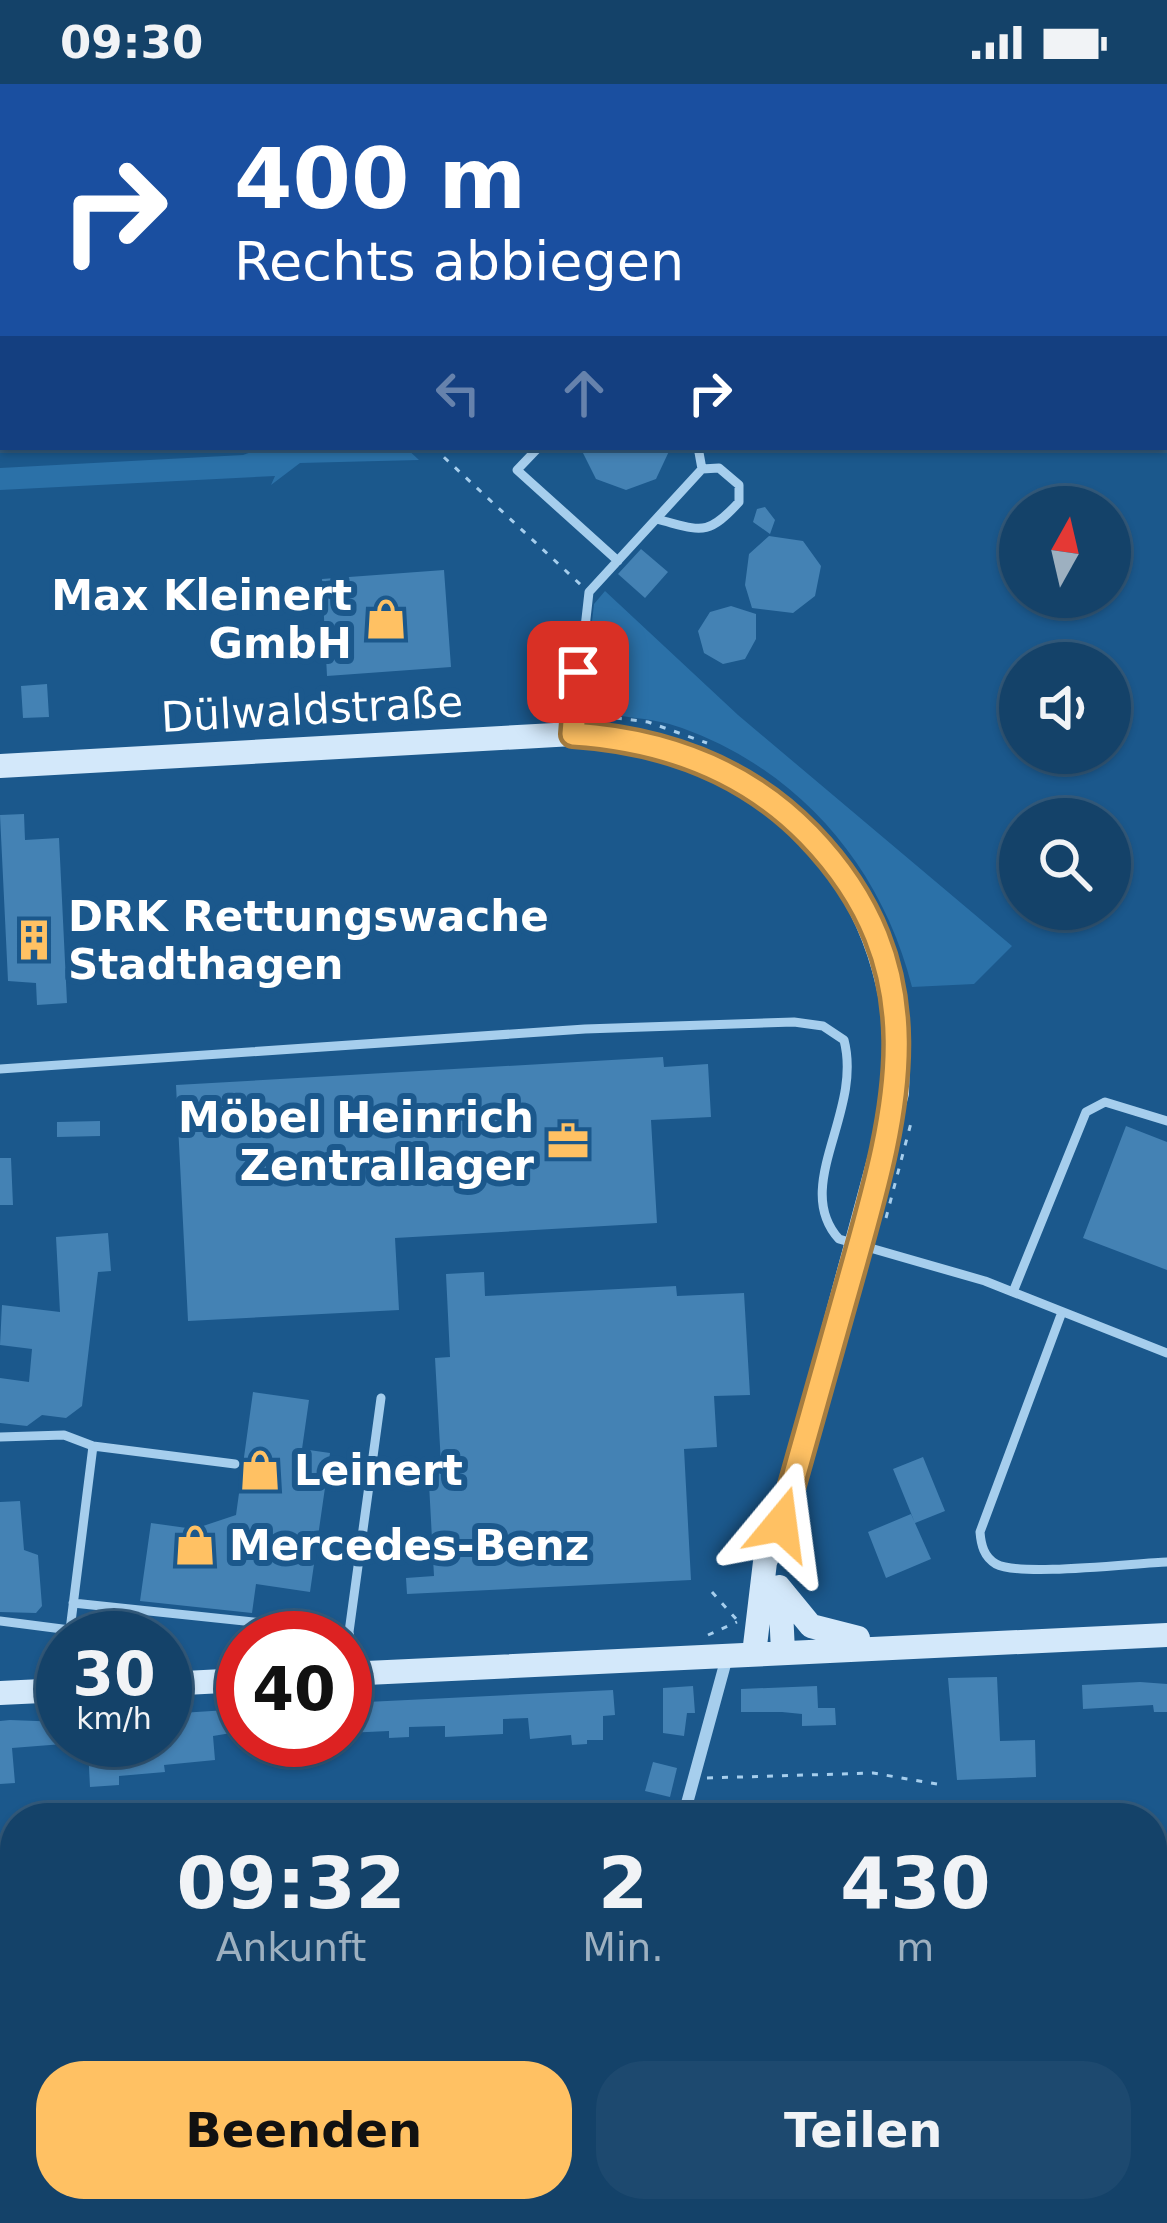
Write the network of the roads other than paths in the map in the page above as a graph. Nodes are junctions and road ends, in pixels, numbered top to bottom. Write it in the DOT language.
graph roads {
  1 [pos="536,450"];
  2 [pos="699,450"];
  3 [pos="702,469"];
  4 [pos="656,519"];
  5 [pos="618,561"];
  6 [pos="573,724"];
  7 [pos="0,766"];
  8 [pos="0,1069"];
  9 [pos="1167,1121"];
  10 [pos="868,1249"];
  11 [pos="1013,1292"];
  12 [pos="1062,1312"];
  13 [pos="1167,1353"];
  14 [pos="381,1398"];
  15 [pos="0,1437"];
  16 [pos="92,1446"];
  17 [pos="235,1464"];
  18 [pos="789,1529"];
  19 [pos="1167,1562"];
  20 [pos="786,1585"];
  21 [pos="73,1603"];
  22 [pos="72,1611"];
  23 [pos="352,1611"];
  24 [pos="216,1619"];
  25 [pos="0,1622"];
  26 [pos="36,1628"];
  27 [pos="1167,1635"];
  28 [pos="902,1646"];
  29 [pos="784,1652"];
  30 [pos="754,1654"];
  31 [pos="728,1655"];
  32 [pos="372,1673"];
  33 [pos="36,1691"];
  34 [pos="0,1693"];
  35 [pos="686,1803"];
  1 -- 5 [label="lane"];
  2 -- 3 [label="lane"];
  3 -- 4 [label="lane"];
  3 -- 4 [label="lane"];
  4 -- 5 [label="lane"];
  5 -- 6 [label="lane"];
  6 -- 7 [label="street, Dülwaldstraße"];
  6 -- 10 [label="street, Dülwaldstraße"];
  8 -- 10 [label="lane"];
  9 -- 11 [label="lane"];
  10 -- 11 [label="lane"];
  10 -- 18 [label="street, Dülwaldstraße"];
  11 -- 12 [label="lane"];
  12 -- 13 [label="lane"];
  12 -- 19 [label="lane"];
  14 -- 23 [label="lane"];
  15 -- 16 [label="lane"];
  16 -- 17 [label="lane"];
  16 -- 21 [label="lane"];
  18 -- 20 [label="street, Dülwaldstraße"];
  18 -- 30 [label="street, Dülwaldstraße"];
  20 -- 28 [label="street"];
  20 -- 29 [label="street, Dülwaldstraße"];
  21 -- 22 [label="lane"];
  21 -- 24 [label="lane"];
  25 -- 26 [label="lane"];
  27 -- 28 [label="street"];
  28 -- 29 [label="street"];
  29 -- 30 [label="street"];
  30 -- 31 [label="street"];
  31 -- 32 [label="street"];
  31 -- 35 [label="street"];
  33 -- 34 [label="street"];
}
